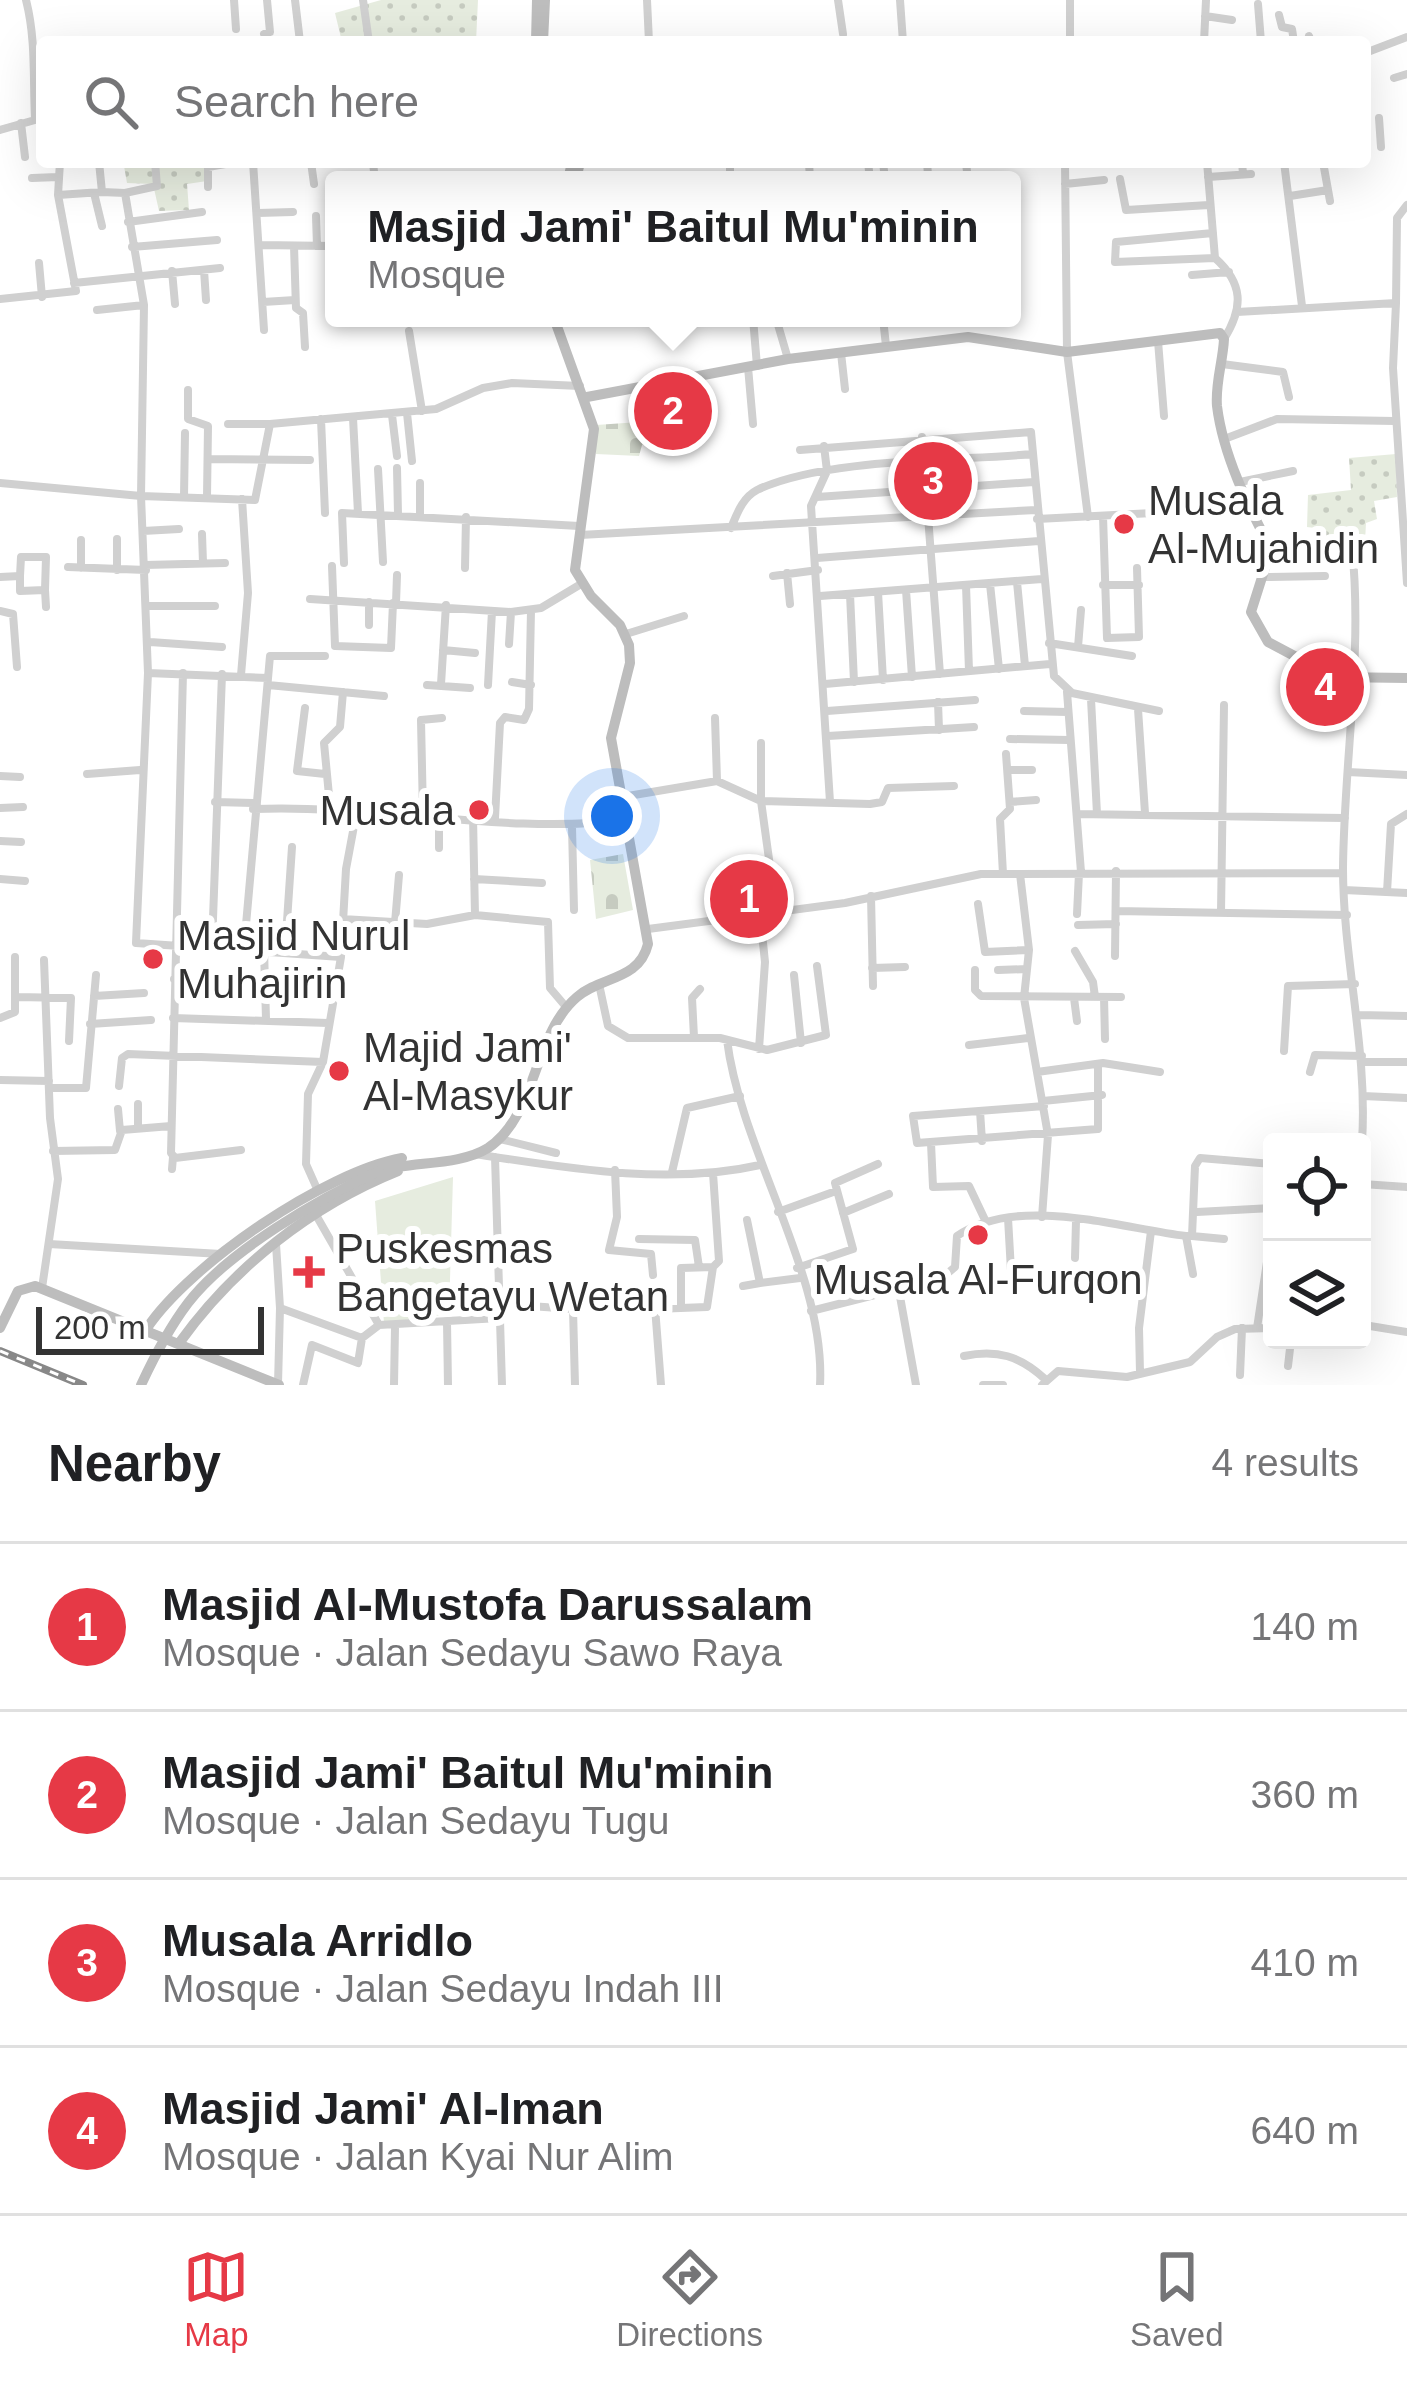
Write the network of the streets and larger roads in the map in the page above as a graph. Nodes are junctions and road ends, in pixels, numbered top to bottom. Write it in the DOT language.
graph roads {
  1 [pos="26,0"];
  2 [pos="234,0"];
  3 [pos="267,0"];
  4 [pos="295,0"];
  5 [pos="363,0"];
  6 [pos="541,0"];
  7 [pos="647,0"];
  8 [pos="838,0"];
  9 [pos="900,0"];
  10 [pos="1070,0"];
  11 [pos="1206,0"];
  12 [pos="1258,4"];
  13 [pos="1279,15"];
  14 [pos="1205,16"];
  15 [pos="1232,20"];
  16 [pos="236,29"];
  17 [pos="264,34"];
  18 [pos="843,34"];
  19 [pos="299,36"];
  20 [pos="368,36"];
  21 [pos="540,36"];
  22 [pos="649,36"];
  23 [pos="902,36"];
  24 [pos="1070,36"];
  25 [pos="1204,36"];
  26 [pos="1261,36"];
  27 [pos="1293,36"];
  28 [pos="1407,37"];
  29 [pos="36,40"];
  30 [pos="36,40"];
  31 [pos="1371,51"];
  32 [pos="1407,74"];
  33 [pos="1394,78"];
  34 [pos="36,93"];
  35 [pos="1378,118"];
  36 [pos="36,119"];
  37 [pos="21,123"];
  38 [pos="0,130"];
  39 [pos="1380,131"];
  40 [pos="1371,132"];
  41 [pos="1381,147"];
  42 [pos="25,157"];
  43 [pos="59,168"];
  44 [pos="99,168"];
  45 [pos="156,168"];
  46 [pos="208,168"];
  47 [pos="254,168"];
  48 [pos="312,168"];
  49 [pos="1065,168"];
  50 [pos="1207,168"];
  51 [pos="1244,168"];
  52 [pos="1285,168"];
  53 [pos="1324,168"];
  54 [pos="58,177"];
  55 [pos="1208,177"];
  56 [pos="32,178"];
  57 [pos="1120,179"];
  58 [pos="1104,180"];
  59 [pos="314,184"];
  60 [pos="1065,184"];
  61 [pos="208,187"];
  62 [pos="1328,190"];
  63 [pos="98,192"];
  64 [pos="125,193"];
  65 [pos="58,195"];
  66 [pos="1290,196"];
  67 [pos="1330,201"];
  68 [pos="1209,205"];
  69 [pos="1407,205"];
  70 [pos="202,212"];
  71 [pos="293,212"];
  72 [pos="258,213"];
  73 [pos="316,216"];
  74 [pos="128,222"];
  75 [pos="102,226"];
  76 [pos="1213,233"];
  77 [pos="217,240"];
  78 [pos="260,245"];
  79 [pos="294,246"];
  80 [pos="317,246"];
  81 [pos="325,246"];
  82 [pos="131,247"];
  83 [pos="1215,258"];
  84 [pos="39,263"];
  85 [pos="220,268"];
  86 [pos="204,270"];
  87 [pos="172,271"];
  88 [pos="1231,272"];
  89 [pos="139,274"];
  90 [pos="1192,275"];
  91 [pos="74,283"];
  92 [pos="42,297"];
  93 [pos="0,299"];
  94 [pos="206,300"];
  95 [pos="295,300"];
  96 [pos="263,302"];
  97 [pos="1396,303"];
  98 [pos="175,304"];
  99 [pos="144,305"];
  100 [pos="1302,306"];
  101 [pos="97,310"];
  102 [pos="1237,312"];
  103 [pos="558,327"];
  104 [pos="753,327"];
  105 [pos="779,327"];
  106 [pos="884,327"];
  107 [pos="264,330"];
  108 [pos="409,331"];
  109 [pos="1224,339"];
  110 [pos="1158,341"];
  111 [pos="886,346"];
  112 [pos="305,347"];
  113 [pos="841,352"];
  114 [pos="1067,352"];
  115 [pos="788,359"];
  116 [pos="1222,364"];
  117 [pos="752,366"];
  118 [pos="845,389"];
  119 [pos="188,390"];
  120 [pos="584,392"];
  121 [pos="1288,397"];
  122 [pos="422,411"];
  123 [pos="407,413"];
  124 [pos="392,416"];
  125 [pos="1163,416"];
  126 [pos="352,418"];
  127 [pos="321,419"];
  128 [pos="1396,421"];
  129 [pos="228,424"];
  130 [pos="270,424"];
  131 [pos="752,424"];
  132 [pos="185,433"];
  133 [pos="922,437"];
  134 [pos="1227,438"];
  135 [pos="1402,439"];
  136 [pos="824,446"];
  137 [pos="800,449"];
  138 [pos="1034,454"];
  139 [pos="397,456"];
  140 [pos="208,460"];
  141 [pos="310,460"];
  142 [pos="412,461"];
  143 [pos="265,462"];
  144 [pos="924,464"];
  145 [pos="397,468"];
  146 [pos="378,469"];
  147 [pos="827,471"];
  148 [pos="1294,471"];
  149 [pos="1034,482"];
  150 [pos="1240,482"];
  151 [pos="0,483"];
  152 [pos="420,483"];
  153 [pos="926,490"];
  154 [pos="140,496"];
  155 [pos="184,497"];
  156 [pos="207,497"];
  157 [pos="817,497"];
  158 [pos="243,501"];
  159 [pos="1281,508"];
  160 [pos="1250,509"];
  161 [pos="326,512"];
  162 [pos="353,513"];
  163 [pos="382,514"];
  164 [pos="398,514"];
  165 [pos="1037,514"];
  166 [pos="420,515"];
  167 [pos="929,516"];
  168 [pos="1103,516"];
  169 [pos="466,517"];
  170 [pos="1088,517"];
  171 [pos="813,526"];
  172 [pos="731,528"];
  173 [pos="179,530"];
  174 [pos="579,530"];
  175 [pos="143,531"];
  176 [pos="202,534"];
  177 [pos="117,539"];
  178 [pos="81,540"];
  179 [pos="1039,541"];
  180 [pos="1352,548"];
  181 [pos="931,552"];
  182 [pos="46,557"];
  183 [pos="58,557"];
  184 [pos="817,558"];
  185 [pos="383,562"];
  186 [pos="203,563"];
  187 [pos="225,563"];
  188 [pos="344,563"];
  189 [pos="332,566"];
  190 [pos="68,567"];
  191 [pos="82,568"];
  192 [pos="145,568"];
  193 [pos="465,568"];
  194 [pos="1137,568"];
  195 [pos="117,570"];
  196 [pos="818,570"];
  197 [pos="787,573"];
  198 [pos="397,575"];
  199 [pos="773,575"];
  200 [pos="20,576"];
  201 [pos="1324,576"];
  202 [pos="0,577"];
  203 [pos="1266,577"];
  204 [pos="1042,580"];
  205 [pos="1017,582"];
  206 [pos="1407,583"];
  207 [pos="581,584"];
  208 [pos="990,584"];
  209 [pos="966,585"];
  210 [pos="1103,585"];
  211 [pos="1139,585"];
  212 [pos="934,589"];
  213 [pos="45,590"];
  214 [pos="906,590"];
  215 [pos="878,592"];
  216 [pos="850,594"];
  217 [pos="820,596"];
  218 [pos="310,599"];
  219 [pos="332,601"];
  220 [pos="369,602"];
  221 [pos="395,603"];
  222 [pos="790,604"];
  223 [pos="446,605"];
  224 [pos="148,606"];
  225 [pos="215,606"];
  226 [pos="46,607"];
  227 [pos="492,610"];
  228 [pos="531,610"];
  229 [pos="1081,610"];
  230 [pos="0,611"];
  231 [pos="512,612"];
  232 [pos="684,616"];
  233 [pos="369,625"];
  234 [pos="626,634"];
  235 [pos="150,641"];
  236 [pos="1049,643"];
  237 [pos="509,644"];
  238 [pos="1078,646"];
  239 [pos="222,647"];
  240 [pos="443,650"];
  241 [pos="476,653"];
  242 [pos="325,656"];
  243 [pos="1132,656"];
  244 [pos="1050,664"];
  245 [pos="1025,666"];
  246 [pos="17,667"];
  247 [pos="999,669"];
  248 [pos="969,671"];
  249 [pos="148,673"];
  250 [pos="183,674"];
  251 [pos="223,674"];
  252 [pos="940,674"];
  253 [pos="241,675"];
  254 [pos="912,677"];
  255 [pos="1407,678"];
  256 [pos="883,680"];
  257 [pos="268,681"];
  258 [pos="1350,681"];
  259 [pos="512,682"];
  260 [pos="854,682"];
  261 [pos="441,684"];
  262 [pos="825,684"];
  263 [pos="427,685"];
  264 [pos="488,685"];
  265 [pos="531,685"];
  266 [pos="470,688"];
  267 [pos="343,692"];
  268 [pos="1066,692"];
  269 [pos="384,696"];
  270 [pos="1091,699"];
  271 [pos="975,700"];
  272 [pos="938,702"];
  273 [pos="1224,705"];
  274 [pos="305,708"];
  275 [pos="1138,709"];
  276 [pos="827,711"];
  277 [pos="1024,711"];
  278 [pos="1159,711"];
  279 [pos="1069,712"];
  280 [pos="442,718"];
  281 [pos="715,718"];
  282 [pos="974,728"];
  283 [pos="939,730"];
  284 [pos="828,736"];
  285 [pos="1010,739"];
  286 [pos="1069,740"];
  287 [pos="760,743"];
  288 [pos="1006,754"];
  289 [pos="140,770"];
  290 [pos="1007,770"];
  291 [pos="1032,770"];
  292 [pos="1348,772"];
  293 [pos="87,774"];
  294 [pos="325,774"];
  295 [pos="1407,775"];
  296 [pos="0,776"];
  297 [pos="20,777"];
  298 [pos="717,781"];
  299 [pos="954,786"];
  300 [pos="622,797"];
  301 [pos="1036,800"];
  302 [pos="761,801"];
  303 [pos="214,802"];
  304 [pos="830,802"];
  305 [pos="1010,802"];
  306 [pos="253,806"];
  307 [pos="329,806"];
  308 [pos="23,807"];
  309 [pos="0,808"];
  310 [pos="357,810"];
  311 [pos="1145,813"];
  312 [pos="1220,813"];
  313 [pos="423,814"];
  314 [pos="1077,814"];
  315 [pos="1097,814"];
  316 [pos="1407,814"];
  317 [pos="439,815"];
  318 [pos="473,817"];
  319 [pos="495,818"];
  320 [pos="1345,818"];
  321 [pos="627,820"];
  322 [pos="572,827"];
  323 [pos="0,841"];
  324 [pos="21,842"];
  325 [pos="292,847"];
  326 [pos="439,848"];
  327 [pos="760,864"];
  328 [pos="1117,871"];
  329 [pos="1223,872"];
  330 [pos="1080,873"];
  331 [pos="1343,873"];
  332 [pos="1004,874"];
  333 [pos="1020,874"];
  334 [pos="399,875"];
  335 [pos="0,879"];
  336 [pos="475,880"];
  337 [pos="25,881"];
  338 [pos="542,883"];
  339 [pos="760,890"];
  340 [pos="1344,890"];
  341 [pos="1387,892"];
  342 [pos="1407,893"];
  343 [pos="871,896"];
  344 [pos="978,904"];
  345 [pos="759,908"];
  346 [pos="574,910"];
  347 [pos="776,910"];
  348 [pos="1116,911"];
  349 [pos="1221,913"];
  350 [pos="475,915"];
  351 [pos="1347,915"];
  352 [pos="342,920"];
  353 [pos="395,923"];
  354 [pos="1116,924"];
  355 [pos="648,929"];
  356 [pos="176,944"];
  357 [pos="212,946"];
  358 [pos="244,947"];
  359 [pos="264,949"];
  360 [pos="1029,950"];
  361 [pos="285,951"];
  362 [pos="1075,951"];
  363 [pos="15,956"];
  364 [pos="1115,956"];
  365 [pos="341,957"];
  366 [pos="44,960"];
  367 [pos="818,966"];
  368 [pos="905,967"];
  369 [pos="872,968"];
  370 [pos="1027,968"];
  371 [pos="975,970"];
  372 [pos="998,970"];
  373 [pos="96,975"];
  374 [pos="794,975"];
  375 [pos="174,979"];
  376 [pos="262,982"];
  377 [pos="599,984"];
  378 [pos="1355,984"];
  379 [pos="873,986"];
  380 [pos="700,989"];
  381 [pos="144,994"];
  382 [pos="94,996"];
  383 [pos="16,997"];
  384 [pos="45,997"];
  385 [pos="1024,998"];
  386 [pos="1074,998"];
  387 [pos="1099,998"];
  388 [pos="1121,998"];
  389 [pos="567,1008"];
  390 [pos="1359,1015"];
  391 [pos="1407,1016"];
  392 [pos="0,1018"];
  393 [pos="172,1018"];
  394 [pos="266,1018"];
  395 [pos="151,1020"];
  396 [pos="1077,1021"];
  397 [pos="328,1023"];
  398 [pos="90,1024"];
  399 [pos="694,1037"];
  400 [pos="1028,1037"];
  401 [pos="1105,1039"];
  402 [pos="728,1040"];
  403 [pos="69,1041"];
  404 [pos="801,1043"];
  405 [pos="969,1046"];
  406 [pos="759,1049"];
  407 [pos="1284,1051"];
  408 [pos="174,1054"];
  409 [pos="1362,1059"];
  410 [pos="323,1061"];
  411 [pos="1407,1062"];
  412 [pos="1098,1064"];
  413 [pos="1037,1072"];
  414 [pos="1160,1072"];
  415 [pos="1310,1072"];
  416 [pos="0,1080"];
  417 [pos="49,1085"];
  418 [pos="119,1086"];
  419 [pos="1102,1095"];
  420 [pos="740,1096"];
  421 [pos="1363,1096"];
  422 [pos="1407,1098"];
  423 [pos="138,1104"];
  424 [pos="1044,1104"];
  425 [pos="118,1109"];
  426 [pos="980,1112"];
  427 [pos="171,1126"];
  428 [pos="138,1128"];
  429 [pos="120,1131"];
  430 [pos="1362,1133"];
  431 [pos="1048,1135"];
  432 [pos="499,1138"];
  433 [pos="982,1141"];
  434 [pos="931,1143"];
  435 [pos="53,1150"];
  436 [pos="241,1150"];
  437 [pos="556,1153"];
  438 [pos="474,1154"];
  439 [pos="172,1156"];
  440 [pos="495,1157"];
  441 [pos="429,1160"];
  442 [pos="1263,1163"];
  443 [pos="878,1164"];
  444 [pos="760,1165"];
  445 [pos="172,1169"];
  446 [pos="615,1170"];
  447 [pos="672,1172"];
  448 [pos="713,1173"];
  449 [pos="1371,1185"];
  450 [pos="1407,1187"];
  451 [pos="318,1191"];
  452 [pos="836,1191"];
  453 [pos="890,1194"];
  454 [pos="1263,1208"];
  455 [pos="778,1212"];
  456 [pos="1196,1212"];
  457 [pos="842,1213"];
  458 [pos="316,1214"];
  459 [pos="1042,1218"];
  460 [pos="1008,1219"];
  461 [pos="746,1220"];
  462 [pos="1076,1221"];
  463 [pos="986,1222"];
  464 [pos="1151,1232"];
  465 [pos="1189,1236"];
  466 [pos="639,1239"];
  467 [pos="1224,1239"];
  468 [pos="1270,1241"];
  469 [pos="49,1244"];
  470 [pos="276,1244"];
  471 [pos="222,1254"];
  472 [pos="1075,1258"];
  473 [pos="699,1267"];
  474 [pos="713,1267"];
  475 [pos="799,1273"];
  476 [pos="1193,1274"];
  477 [pos="653,1275"];
  478 [pos="760,1283"];
  479 [pos="743,1286"];
  480 [pos="42,1288"];
  481 [pos="1012,1288"];
  482 [pos="899,1291"];
  483 [pos="654,1294"];
  484 [pos="5,1301"];
  485 [pos="499,1304"];
  486 [pos="280,1308"];
  487 [pos="680,1308"];
  488 [pos="654,1309"];
  489 [pos="811,1311"];
  490 [pos="499,1318"];
  491 [pos="447,1322"];
  492 [pos="380,1325"];
  493 [pos="395,1327"];
  494 [pos="0,1328"];
  495 [pos="147,1328"];
  496 [pos="1242,1328"];
  497 [pos="1257,1328"];
  498 [pos="1263,1328"];
  499 [pos="1371,1328"];
  500 [pos="1407,1332"];
  501 [pos="362,1338"];
  502 [pos="180,1342"];
  503 [pos="1291,1349"];
  504 [pos="964,1356"];
  505 [pos="1288,1366"];
  506 [pos="1172,1368"];
  507 [pos="1140,1373"];
  508 [pos="1087,1375"];
  509 [pos="1240,1376"];
  510 [pos="1126,1381"];
  511 [pos="1171,1381"];
  512 [pos="1044,1382"];
  513 [pos="141,1385"];
  514 [pos="278,1385"];
  515 [pos="303,1385"];
  516 [pos="394,1385"];
  517 [pos="448,1385"];
  518 [pos="502,1385"];
  519 [pos="575,1385"];
  520 [pos="661,1385"];
  521 [pos="820,1385"];
  522 [pos="916,1385"];
  523 [pos="983,1385"];
  524 [pos="1003,1385"];
  525 [pos="1083,1385"];
  1 -- 30 [label="street"];
  2 -- 16 [label="street"];
  3 -- 17 [label="street"];
  4 -- 19 [label="street"];
  5 -- 20 [label="street"];
  6 -- 21 [label="street"];
  7 -- 22 [label="street"];
  8 -- 18 [label="street"];
  9 -- 23 [label="street"];
  10 -- 24 [label="street"];
  11 -- 14 [label="street"];
  12 -- 26 [label="street"];
  13 -- 27 [label="street"];
  14 -- 15 [label="street"];
  14 -- 25 [label="street"];
  28 -- 31 [label="street"];
  29 -- 34 [label="street"];
  32 -- 33 [label="street"];
  35 -- 39 [label="street"];
  36 -- 37 [label="street"];
  37 -- 38 [label="street"];
  37 -- 42 [label="street"];
  39 -- 40 [label="street"];
  39 -- 41 [label="street"];
  43 -- 54 [label="street"];
  44 -- 63 [label="street"];
  45 -- 64 [label="street"];
  46 -- 61 [label="street"];
  47 -- 72 [label="street"];
  48 -- 59 [label="street"];
  49 -- 60 [label="street"];
  50 -- 55 [label="street"];
  51 -- 55 [label="street"];
  52 -- 66 [label="street"];
  53 -- 62 [label="street"];
  54 -- 56 [label="street"];
  54 -- 65 [label="street"];
  55 -- 68 [label="street"];
  57 -- 68 [label="street"];
  58 -- 60 [label="street"];
  60 -- 114 [label="street"];
  62 -- 66 [label="street"];
  62 -- 67 [label="street"];
  63 -- 64 [label="street"];
  63 -- 65 [label="street"];
  63 -- 75 [label="street"];
  64 -- 74 [label="street"];
  65 -- 91 [label="street"];
  66 -- 100 [label="street"];
  68 -- 76 [label="street"];
  69 -- 97 [label="street"];
  70 -- 74 [label="street"];
  71 -- 72 [label="street"];
  72 -- 78 [label="street"];
  73 -- 80 [label="street"];
  74 -- 82 [label="street"];
  76 -- 83 [label="street"];
  76 -- 83 [label="street"];
  77 -- 82 [label="street"];
  78 -- 79 [label="street"];
  78 -- 96 [label="street"];
  79 -- 80 [label="street"];
  79 -- 95 [label="street"];
  80 -- 81 [label="street"];
  82 -- 89 [label="street"];
  83 -- 88 [label="street"];
  84 -- 92 [label="street"];
  85 -- 86 [label="street"];
  86 -- 87 [label="street"];
  86 -- 94 [label="street"];
  87 -- 89 [label="street"];
  87 -- 98 [label="street"];
  88 -- 90 [label="street"];
  88 -- 102 [label="street"];
  89 -- 91 [label="street"];
  89 -- 99 [label="street"];
  91 -- 92 [label="street"];
  92 -- 93 [label="street"];
  95 -- 96 [label="street"];
  95 -- 112 [label="street"];
  96 -- 107 [label="street"];
  97 -- 100 [label="street"];
  97 -- 128 [label="street"];
  99 -- 101 [label="street"];
  99 -- 154 [label="street"];
  100 -- 102 [label="street"];
  102 -- 109 [label="street"];
  103 -- 120 [label="street"];
  104 -- 117 [label="street"];
  105 -- 115 [label="street"];
  106 -- 111 [label="street"];
  108 -- 122 [label="street"];
  109 -- 110 [label="street"];
  109 -- 116 [label="street"];
  110 -- 114 [label="street"];
  110 -- 125 [label="street"];
  111 -- 113 [label="street"];
  111 -- 114 [label="street"];
  113 -- 115 [label="street"];
  113 -- 118 [label="street"];
  114 -- 170 [label="street"];
  115 -- 117 [label="street"];
  116 -- 121 [label="street"];
  116 -- 134 [label="street"];
  117 -- 120 [label="street"];
  117 -- 131 [label="street"];
  119 -- 140 [label="street"];
  120 -- 122 [label="street"];
  120 -- 174 [label="street"];
  122 -- 123 [label="street"];
  123 -- 124 [label="street"];
  123 -- 142 [label="street"];
  124 -- 126 [label="street"];
  124 -- 139 [label="street"];
  126 -- 127 [label="street"];
  126 -- 162 [label="street"];
  127 -- 130 [label="street"];
  127 -- 161 [label="street"];
  128 -- 134 [label="street"];
  128 -- 135 [label="street"];
  129 -- 130 [label="street"];
  130 -- 143 [label="street"];
  132 -- 155 [label="street"];
  133 -- 136 [label="street"];
  133 -- 138 [label="street"];
  133 -- 144 [label="street"];
  134 -- 150 [label="street"];
  135 -- 206 [label="street"];
  136 -- 137 [label="street"];
  136 -- 147 [label="street"];
  138 -- 144 [label="street"];
  138 -- 149 [label="street"];
  140 -- 143 [label="street"];
  140 -- 156 [label="street"];
  141 -- 143 [label="street"];
  143 -- 158 [label="street"];
  144 -- 147 [label="street"];
  144 -- 153 [label="street"];
  145 -- 164 [label="street"];
  146 -- 163 [label="street"];
  147 -- 157 [label="street"];
  147 -- 172 [label="street"];
  148 -- 150 [label="street"];
  149 -- 153 [label="street"];
  149 -- 165 [label="street"];
  150 -- 160 [label="street"];
  151 -- 154 [label="street"];
  152 -- 166 [label="street"];
  153 -- 157 [label="street"];
  153 -- 167 [label="street"];
  154 -- 155 [label="street"];
  154 -- 175 [label="street"];
  155 -- 156 [label="street"];
  156 -- 158 [label="street"];
  157 -- 171 [label="street"];
  158 -- 253 [label="street"];
  159 -- 160 [label="street"];
  160 -- 168 [label="street"];
  160 -- 203 [label="street"];
  162 -- 163 [label="street"];
  162 -- 188 [label="street"];
  163 -- 164 [label="street"];
  163 -- 185 [label="street"];
  164 -- 166 [label="street"];
  165 -- 167 [label="street"];
  165 -- 170 [label="street"];
  165 -- 179 [label="street"];
  166 -- 169 [label="street"];
  167 -- 171 [label="street"];
  167 -- 181 [label="street"];
  168 -- 170 [label="street"];
  168 -- 210 [label="street"];
  169 -- 174 [label="street"];
  169 -- 193 [label="street"];
  171 -- 172 [label="street"];
  171 -- 184 [label="street"];
  172 -- 174 [label="street"];
  173 -- 175 [label="street"];
  174 -- 207 [label="street"];
  175 -- 192 [label="street"];
  176 -- 186 [label="street"];
  177 -- 195 [label="street"];
  178 -- 191 [label="street"];
  179 -- 181 [label="street"];
  179 -- 204 [label="street"];
  180 -- 258 [label="street"];
  181 -- 184 [label="street"];
  181 -- 212 [label="street"];
  182 -- 183 [label="street"];
  182 -- 200 [label="street"];
  182 -- 213 [label="street"];
  184 -- 196 [label="street"];
  186 -- 187 [label="street"];
  186 -- 192 [label="street"];
  189 -- 219 [label="street"];
  190 -- 191 [label="street"];
  191 -- 195 [label="street"];
  192 -- 195 [label="street"];
  192 -- 224 [label="street"];
  194 -- 211 [label="street"];
  196 -- 197 [label="street"];
  196 -- 217 [label="street"];
  197 -- 199 [label="street"];
  197 -- 222 [label="street"];
  198 -- 221 [label="street"];
  200 -- 202 [label="street"];
  200 -- 213 [label="street"];
  201 -- 203 [label="street"];
  203 -- 258 [label="street"];
  204 -- 205 [label="street"];
  204 -- 236 [label="street"];
  205 -- 208 [label="street"];
  205 -- 245 [label="street"];
  207 -- 228 [label="street"];
  207 -- 234 [label="street"];
  208 -- 209 [label="street"];
  208 -- 247 [label="street"];
  209 -- 212 [label="street"];
  209 -- 248 [label="street"];
  210 -- 211 [label="street"];
  210 -- 211 [label="street"];
  212 -- 214 [label="street"];
  212 -- 252 [label="street"];
  213 -- 226 [label="street"];
  214 -- 215 [label="street"];
  214 -- 254 [label="street"];
  215 -- 216 [label="street"];
  215 -- 256 [label="street"];
  216 -- 217 [label="street"];
  216 -- 260 [label="street"];
  217 -- 262 [label="street"];
  218 -- 219 [label="street"];
  219 -- 220 [label="street"];
  219 -- 221 [label="street"];
  220 -- 221 [label="street"];
  220 -- 233 [label="street"];
  221 -- 223 [label="street"];
  223 -- 227 [label="street"];
  223 -- 240 [label="street"];
  224 -- 225 [label="street"];
  224 -- 235 [label="street"];
  227 -- 231 [label="street"];
  227 -- 264 [label="street"];
  228 -- 231 [label="street"];
  228 -- 265 [label="street"];
  229 -- 238 [label="street"];
  230 -- 246 [label="street"];
  231 -- 237 [label="street"];
  232 -- 234 [label="street"];
  234 -- 300 [label="street"];
  235 -- 239 [label="street"];
  235 -- 249 [label="street"];
  236 -- 238 [label="street"];
  236 -- 244 [label="street"];
  238 -- 243 [label="street"];
  240 -- 241 [label="street"];
  240 -- 261 [label="street"];
  242 -- 257 [label="street"];
  244 -- 245 [label="street"];
  244 -- 268 [label="street"];
  245 -- 247 [label="street"];
  247 -- 248 [label="street"];
  248 -- 252 [label="street"];
  249 -- 250 [label="street"];
  249 -- 289 [label="street"];
  250 -- 251 [label="street"];
  250 -- 356 [label="street"];
  251 -- 253 [label="street"];
  251 -- 303 [label="street"];
  252 -- 254 [label="street"];
  253 -- 257 [label="street"];
  254 -- 256 [label="street"];
  255 -- 258 [label="street"];
  256 -- 260 [label="street"];
  257 -- 267 [label="street"];
  257 -- 306 [label="street"];
  258 -- 292 [label="street"];
  259 -- 265 [label="street"];
  260 -- 262 [label="street"];
  261 -- 263 [label="street"];
  261 -- 266 [label="street"];
  262 -- 276 [label="street"];
  265 -- 319 [label="street"];
  267 -- 269 [label="street"];
  267 -- 294 [label="street"];
  268 -- 270 [label="street"];
  268 -- 279 [label="street"];
  270 -- 275 [label="street"];
  270 -- 315 [label="street"];
  271 -- 272 [label="street"];
  272 -- 276 [label="street"];
  272 -- 283 [label="street"];
  273 -- 312 [label="street"];
  274 -- 294 [label="street"];
  275 -- 278 [label="street"];
  275 -- 311 [label="street"];
  276 -- 284 [label="street"];
  277 -- 279 [label="street"];
  279 -- 286 [label="street"];
  280 -- 313 [label="street"];
  281 -- 298 [label="street"];
  282 -- 283 [label="street"];
  283 -- 284 [label="street"];
  284 -- 304 [label="street"];
  285 -- 286 [label="street"];
  286 -- 314 [label="street"];
  287 -- 302 [label="street"];
  288 -- 290 [label="street"];
  289 -- 293 [label="street"];
  289 -- 356 [label="street"];
  290 -- 291 [label="street"];
  290 -- 305 [label="street"];
  292 -- 295 [label="street"];
  292 -- 320 [label="street"];
  294 -- 307 [label="street"];
  296 -- 297 [label="street"];
  298 -- 300 [label="street"];
  298 -- 302 [label="street"];
  299 -- 304 [label="street"];
  300 -- 321 [label="street"];
  301 -- 305 [label="street"];
  302 -- 304 [label="street"];
  302 -- 347 [label="street"];
  303 -- 306 [label="street"];
  303 -- 357 [label="street"];
  305 -- 332 [label="street"];
  306 -- 307 [label="street"];
  306 -- 358 [label="street"];
  307 -- 310 [label="street"];
  308 -- 309 [label="street"];
  310 -- 313 [label="street"];
  310 -- 352 [label="street"];
  311 -- 312 [label="street"];
  311 -- 315 [label="street"];
  312 -- 320 [label="street"];
  312 -- 329 [label="street"];
  313 -- 317 [label="street"];
  314 -- 315 [label="street"];
  314 -- 330 [label="street"];
  316 -- 341 [label="street"];
  317 -- 318 [label="street"];
  317 -- 326 [label="street"];
  318 -- 319 [label="street"];
  318 -- 336 [label="street"];
  319 -- 322 [label="street"];
  320 -- 331 [label="street"];
  321 -- 322 [label="street"];
  321 -- 355 [label="street"];
  322 -- 346 [label="street"];
  323 -- 324 [label="street"];
  325 -- 361 [label="street"];
  327 -- 339 [label="street"];
  328 -- 329 [label="street"];
  328 -- 330 [label="street"];
  328 -- 348 [label="street"];
  329 -- 331 [label="street"];
  329 -- 349 [label="street"];
  330 -- 333 [label="street"];
  330 -- 354 [label="street"];
  331 -- 340 [label="street"];
  332 -- 333 [label="street"];
  332 -- 343 [label="street"];
  333 -- 360 [label="street"];
  334 -- 353 [label="street"];
  335 -- 337 [label="street"];
  336 -- 338 [label="street"];
  336 -- 350 [label="street"];
  340 -- 341 [label="street"];
  340 -- 351 [label="street"];
  341 -- 342 [label="street"];
  343 -- 347 [label="street"];
  343 -- 369 [label="street"];
  344 -- 360 [label="street"];
  345 -- 347 [label="street"];
  345 -- 355 [label="street"];
  345 -- 406 [label="street"];
  348 -- 349 [label="street"];
  348 -- 354 [label="street"];
  349 -- 351 [label="street"];
  350 -- 353 [label="street"];
  350 -- 389 [label="street"];
  351 -- 378 [label="street"];
  352 -- 353 [label="street"];
  352 -- 365 [label="street"];
  354 -- 364 [label="street"];
  355 -- 377 [label="street"];
  356 -- 357 [label="street"];
  356 -- 375 [label="street"];
  357 -- 358 [label="street"];
  358 -- 359 [label="street"];
  359 -- 361 [label="street"];
  359 -- 376 [label="street"];
  360 -- 370 [label="street"];
  361 -- 365 [label="street"];
  362 -- 387 [label="street"];
  363 -- 383 [label="street"];
  365 -- 397 [label="street"];
  366 -- 384 [label="street"];
  367 -- 404 [label="street"];
  368 -- 369 [label="street"];
  369 -- 379 [label="street"];
  370 -- 372 [label="street"];
  370 -- 385 [label="street"];
  371 -- 385 [label="street"];
  373 -- 382 [label="street"];
  374 -- 404 [label="street"];
  375 -- 376 [label="street"];
  375 -- 393 [label="street"];
  376 -- 394 [label="street"];
  377 -- 389 [label="street"];
  377 -- 399 [label="street"];
  378 -- 390 [label="street"];
  378 -- 407 [label="street"];
  380 -- 399 [label="street"];
  381 -- 382 [label="street"];
  382 -- 398 [label="street"];
  383 -- 384 [label="street"];
  383 -- 392 [label="street"];
  384 -- 403 [label="street"];
  384 -- 417 [label="street"];
  385 -- 386 [label="street"];
  385 -- 400 [label="street"];
  386 -- 387 [label="street"];
  386 -- 396 [label="street"];
  387 -- 388 [label="street"];
  387 -- 401 [label="street"];
  389 -- 432 [label="street"];
  390 -- 391 [label="street"];
  390 -- 409 [label="street"];
  393 -- 394 [label="street"];
  393 -- 408 [label="street"];
  394 -- 397 [label="street"];
  395 -- 398 [label="street"];
  397 -- 410 [label="street"];
  398 -- 417 [label="street"];
  399 -- 402 [label="street"];
  400 -- 405 [label="street"];
  400 -- 413 [label="street"];
  402 -- 406 [label="street"];
  402 -- 420 [label="street"];
  404 -- 406 [label="street"];
  408 -- 410 [label="street"];
  408 -- 418 [label="street"];
  408 -- 427 [label="street"];
  409 -- 411 [label="street"];
  409 -- 415 [label="street"];
  409 -- 421 [label="street"];
  410 -- 451 [label="street"];
  412 -- 413 [label="street"];
  412 -- 414 [label="street"];
  412 -- 419 [label="street"];
  413 -- 424 [label="street"];
  416 -- 417 [label="street"];
  417 -- 435 [label="street"];
  419 -- 424 [label="street"];
  419 -- 431 [label="street"];
  420 -- 444 [label="street"];
  420 -- 447 [label="street"];
  421 -- 422 [label="street"];
  421 -- 430 [label="street"];
  423 -- 428 [label="street"];
  424 -- 426 [label="street"];
  424 -- 431 [label="street"];
  425 -- 429 [label="street"];
  426 -- 433 [label="street"];
  426 -- 434 [label="street"];
  427 -- 428 [label="street"];
  427 -- 439 [label="street"];
  428 -- 429 [label="street"];
  429 -- 435 [label="street"];
  431 -- 433 [label="street"];
  431 -- 459 [label="street"];
  432 -- 437 [label="street"];
  432 -- 438 [label="street"];
  433 -- 434 [label="street"];
  434 -- 463 [label="street"];
  435 -- 469 [label="street"];
  436 -- 439 [label="street"];
  438 -- 440 [label="street"];
  438 -- 441 [label="street"];
  439 -- 445 [label="street"];
  440 -- 446 [label="street"];
  440 -- 485 [label="street"];
  441 -- 451 [label="street"];
  441 -- 458 [label="street"];
  441 -- 513 [label="street, bridge"];
  442 -- 456 [label="street"];
  443 -- 452 [label="street"];
  444 -- 448 [label="street"];
  444 -- 455 [label="street"];
  446 -- 447 [label="street"];
  446 -- 477 [label="street"];
  447 -- 448 [label="street"];
  448 -- 474 [label="street"];
  449 -- 450 [label="street"];
  451 -- 471 [label="street"];
  452 -- 455 [label="street"];
  452 -- 457 [label="street"];
  453 -- 457 [label="street"];
  454 -- 456 [label="street"];
  455 -- 475 [label="street"];
  456 -- 465 [label="street"];
  457 -- 475 [label="street"];
  458 -- 470 [label="street"];
  458 -- 492 [label="street"];
  459 -- 460 [label="street"];
  459 -- 462 [label="street"];
  460 -- 463 [label="street"];
  460 -- 481 [label="street"];
  461 -- 478 [label="street"];
  462 -- 464 [label="street"];
  462 -- 472 [label="street"];
  463 -- 482 [label="street"];
  464 -- 465 [label="street"];
  464 -- 507 [label="street"];
  465 -- 467 [label="street"];
  465 -- 476 [label="street"];
  466 -- 473 [label="street"];
  468 -- 497 [label="street"];
  469 -- 471 [label="street"];
  469 -- 480 [label="street"];
  470 -- 486 [label="street"];
  470 -- 502 [label="street"];
  471 -- 495 [label="street"];
  473 -- 474 [label="street"];
  473 -- 487 [label="street"];
  474 -- 487 [label="street"];
  475 -- 478 [label="street"];
  475 -- 489 [label="street"];
  478 -- 479 [label="street"];
  480 -- 484 [label="street"];
  480 -- 495 [label="street"];
  482 -- 489 [label="street"];
  482 -- 522 [label="street"];
  483 -- 488 [label="street"];
  484 -- 494 [label="street"];
  485 -- 490 [label="street"];
  485 -- 519 [label="street"];
  486 -- 501 [label="street"];
  486 -- 514 [label="street"];
  487 -- 488 [label="street"];
  488 -- 520 [label="street"];
  489 -- 521 [label="street"];
  490 -- 491 [label="street"];
  490 -- 518 [label="street"];
  491 -- 493 [label="street"];
  491 -- 517 [label="street"];
  492 -- 493 [label="street"];
  492 -- 501 [label="street"];
  493 -- 516 [label="street"];
  495 -- 502 [label="street"];
  496 -- 497 [label="street"];
  496 -- 506 [label="street"];
  496 -- 509 [label="street"];
  497 -- 498 [label="street"];
  499 -- 500 [label="street"];
  501 -- 515 [label="street"];
  502 -- 514 [label="street"];
  503 -- 505 [label="street"];
  504 -- 512 [label="street"];
  506 -- 507 [label="street"];
  506 -- 511 [label="street"];
  507 -- 510 [label="street"];
  508 -- 510 [label="street"];
  508 -- 512 [label="street"];
  508 -- 525 [label="street"];
  523 -- 524 [label="street"];
}
